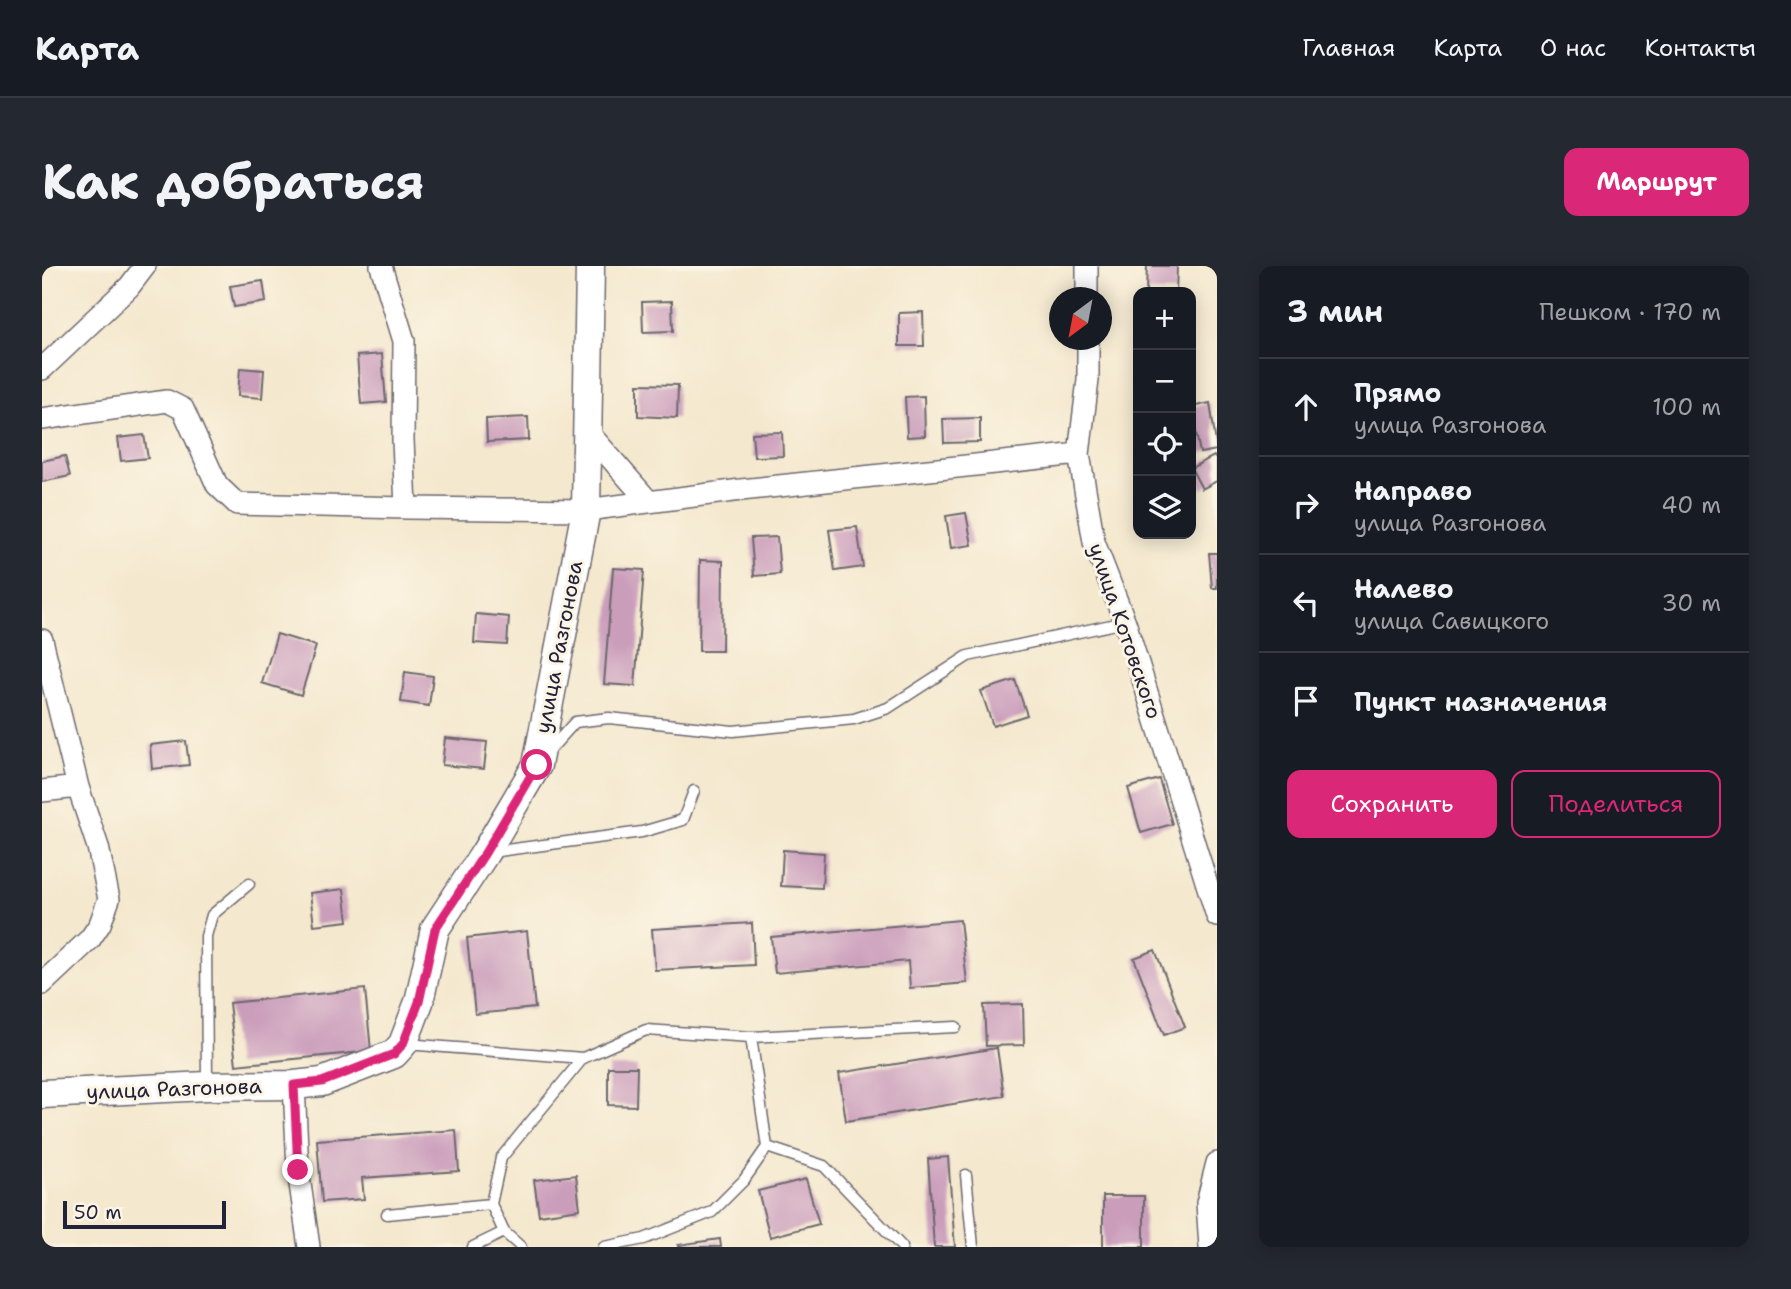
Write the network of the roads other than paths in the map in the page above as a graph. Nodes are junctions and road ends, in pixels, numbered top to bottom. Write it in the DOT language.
graph roads {
  1 [pos="145,266"];
  2 [pos="381,266"];
  3 [pos="590,266"];
  4 [pos="1087,266"];
  5 [pos="1087,287"];
  6 [pos="1088,350"];
  7 [pos="42,369"];
  8 [pos="42,419"];
  9 [pos="587,431"];
  10 [pos="1079,454"];
  11 [pos="649,502"];
  12 [pos="406,508"];
  13 [pos="586,509"];
  14 [pos="1125,622"];
  15 [pos="42,640"];
  16 [pos="537,765"];
  17 [pos="78,787"];
  18 [pos="42,791"];
  19 [pos="694,792"];
  20 [pos="485,853"];
  21 [pos="249,884"];
  22 [pos="1217,916"];
  23 [pos="42,984"];
  24 [pos="956,1027"];
  25 [pos="751,1037"];
  26 [pos="403,1044"];
  27 [pos="583,1058"];
  28 [pos="294,1085"];
  29 [pos="207,1086"];
  30 [pos="42,1094"];
  31 [pos="767,1147"];
  32 [pos="1217,1163"];
  33 [pos="966,1175"];
  34 [pos="491,1204"];
  35 [pos="387,1214"];
  36 [pos="504,1232"];
  37 [pos="309,1247"];
  38 [pos="473,1247"];
  39 [pos="521,1247"];
  40 [pos="604,1247"];
  41 [pos="902,1247"];
  42 [pos="973,1247"];
  43 [pos="1210,1247"];
  1 -- 7 [label="street"];
  2 -- 12 [label="street"];
  3 -- 9 [label="street, улица Разгонова"];
  4 -- 5 [label="street"];
  6 -- 10 [label="street, улица Котовского"];
  8 -- 12 [label="street"];
  9 -- 11 [label="street"];
  9 -- 13 [label="street, улица Разгонова"];
  10 -- 11 [label="street"];
  10 -- 14 [label="street, улица Котовского"];
  11 -- 13 [label="street"];
  12 -- 13 [label="street"];
  13 -- 16 [label="street, улица Разгонова"];
  14 -- 16 [label="lane"];
  14 -- 22 [label="street, улица Котовского"];
  15 -- 17 [label="street"];
  16 -- 20 [label="street, улица Разгонова"];
  17 -- 18 [label="street"];
  17 -- 23 [label="street"];
  19 -- 20 [label="lane"];
  20 -- 26 [label="street, улица Разгонова"];
  21 -- 29 [label="lane"];
  24 -- 25 [label="lane"];
  25 -- 27 [label="lane"];
  25 -- 31 [label="lane"];
  26 -- 27 [label="lane"];
  26 -- 28 [label="street, улица Разгонова"];
  27 -- 34 [label="lane"];
  28 -- 29 [label="street, улица Разгонова"];
  28 -- 37 [label="street"];
  29 -- 30 [label="street, улица Разгонова"];
  31 -- 40 [label="lane"];
  31 -- 41 [label="lane"];
  32 -- 43 [label="street"];
  33 -- 42 [label="lane"];
  34 -- 35 [label="lane"];
  34 -- 36 [label="lane"];
  36 -- 38 [label="lane"];
  36 -- 39 [label="lane"];
}
